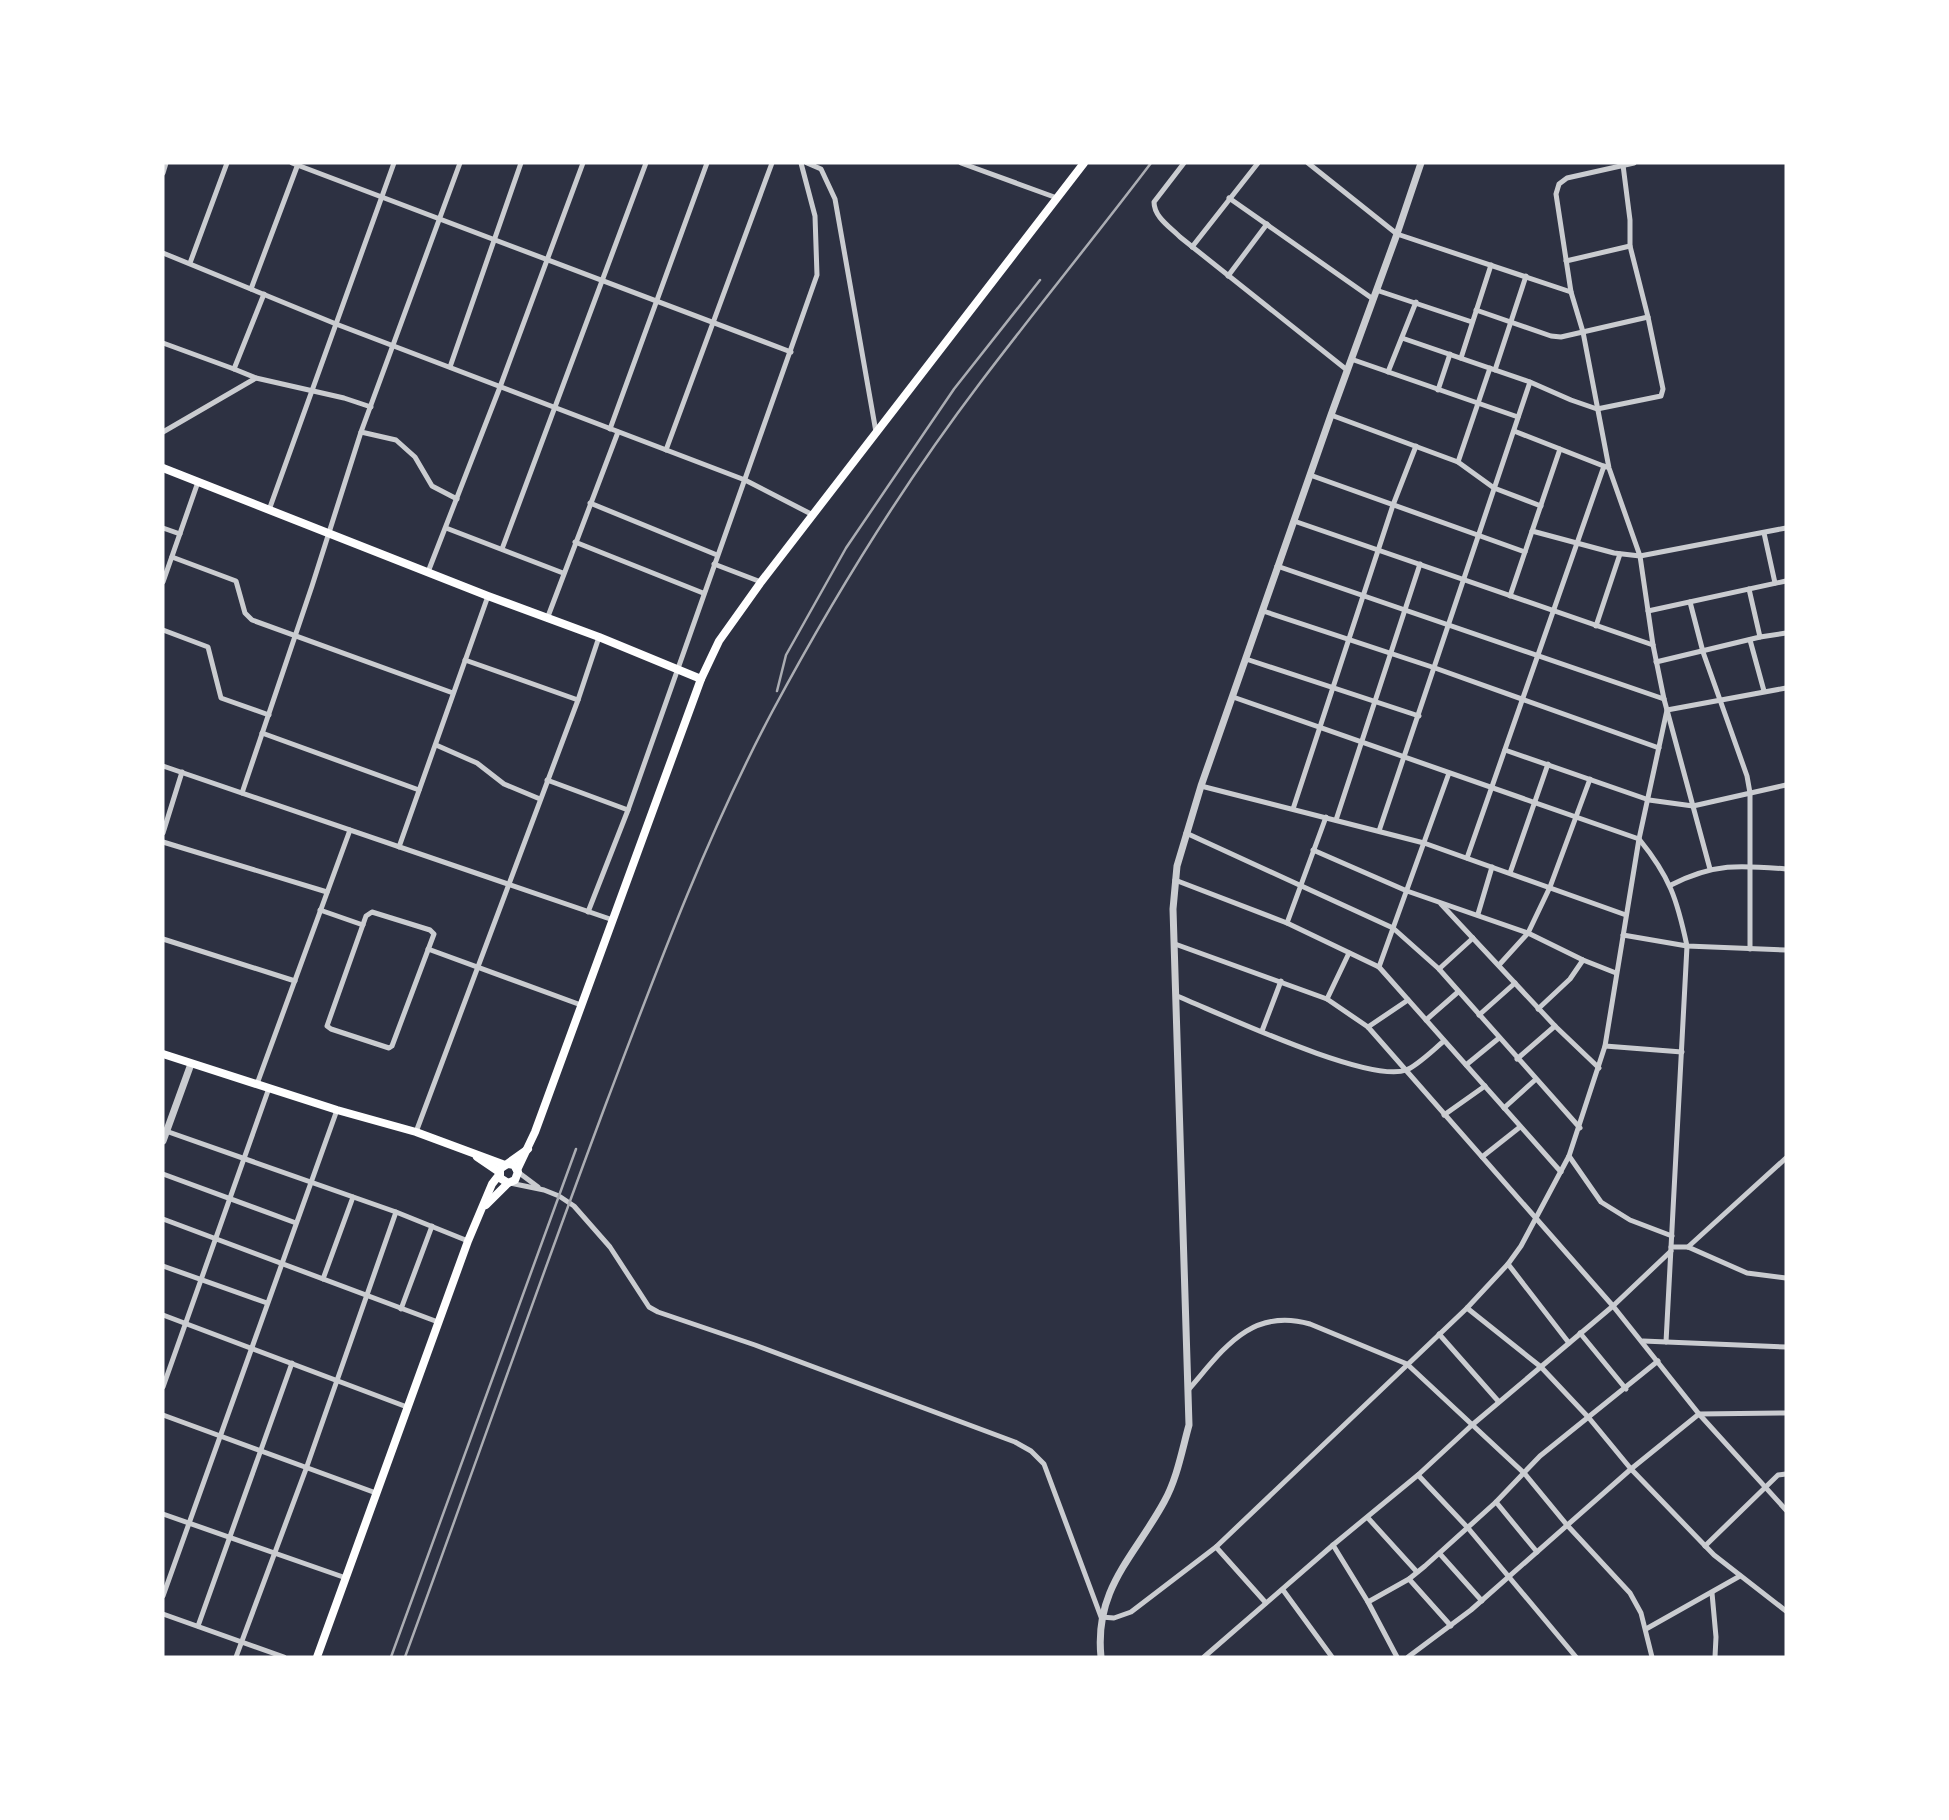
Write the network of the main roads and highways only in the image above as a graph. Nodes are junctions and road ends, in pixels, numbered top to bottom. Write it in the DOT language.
graph roads {
  1 [pos="1084,163"];
  2 [pos="163,468"];
  3 [pos="701,679"];
  4 [pos="163,1054"];
  5 [pos="528,1149"];
  6 [pos="503,1169"];
  7 [pos="518,1171"];
  8 [pos="509,1183"];
  9 [pos="484,1207"];
  10 [pos="317,1657"];
  1 -- 3 [label="main road"];
  2 -- 3 [label="main road"];
  3 -- 5 [label="main road"];
  4 -- 6 [label="main road"];
  5 -- 6 [label="main road"];
  5 -- 7 [label="main road"];
  6 -- 7 [label="main road"];
  6 -- 8 [label="main road"];
  6 -- 9 [label="main road"];
  7 -- 8 [label="main road"];
  8 -- 9 [label="main road"];
  9 -- 10 [label="main road"];
}
